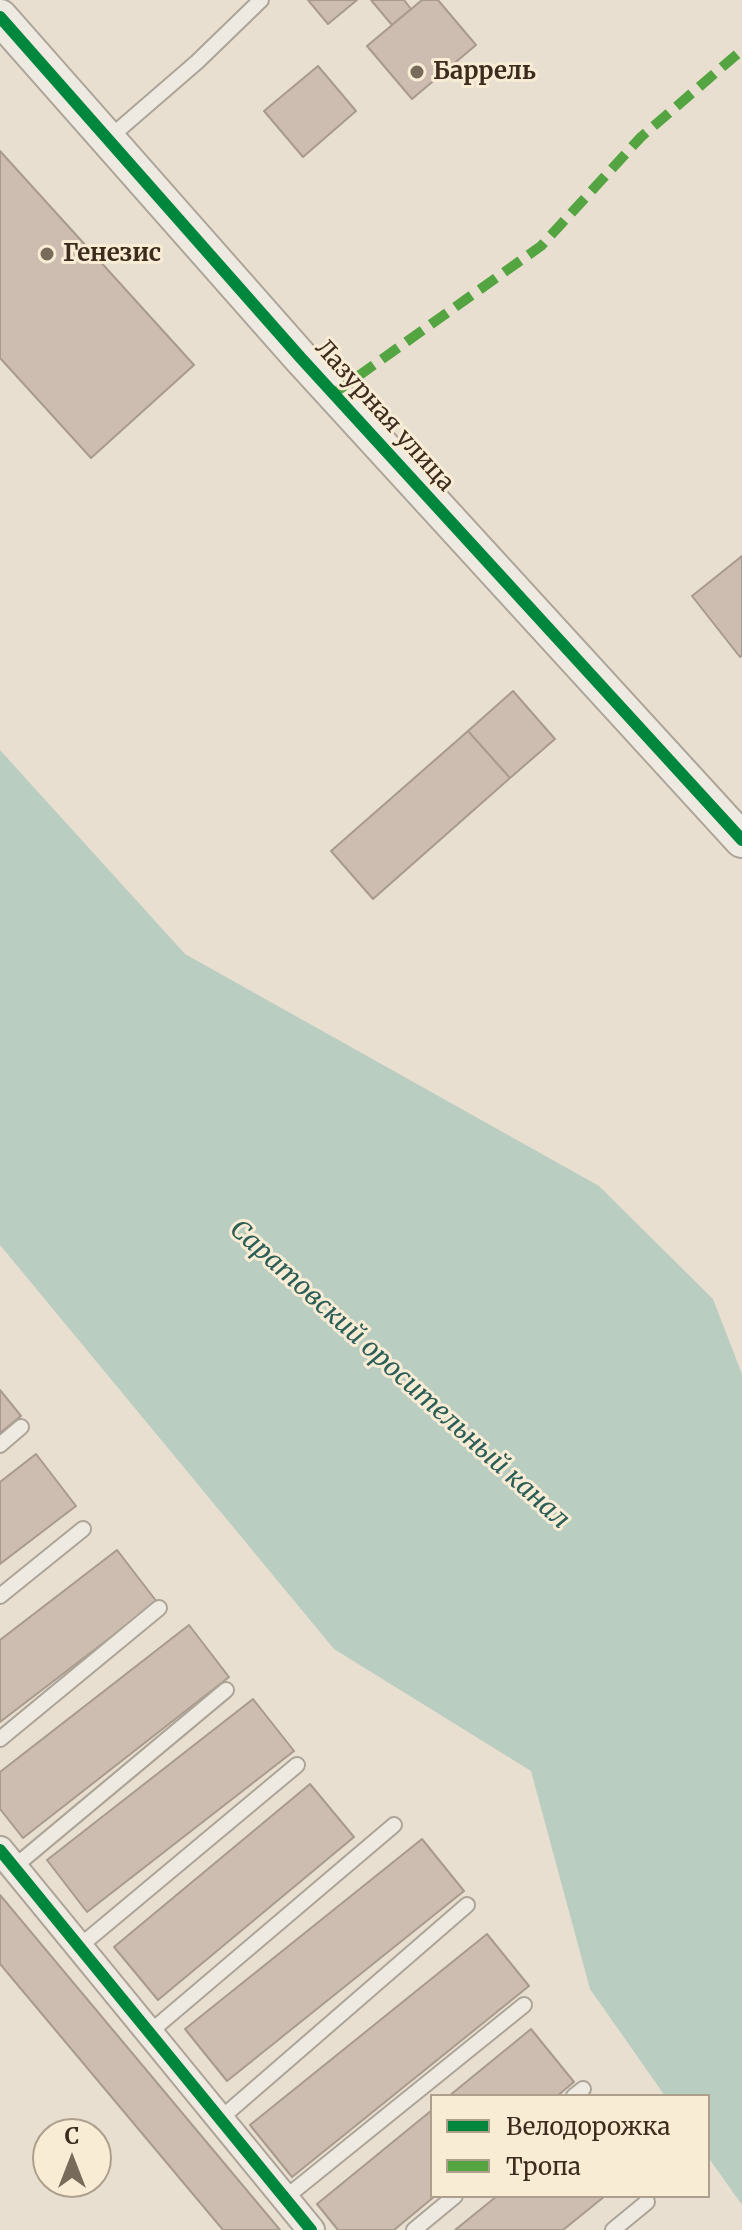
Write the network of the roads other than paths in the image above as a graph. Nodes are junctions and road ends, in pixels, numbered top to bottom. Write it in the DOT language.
graph roads {
  1 [pos="261,0"];
  2 [pos="0,17"];
  3 [pos="108,139"];
  4 [pos="741,837"];
  5 [pos="21,1427"];
  6 [pos="0,1445"];
  7 [pos="83,1529"];
  8 [pos="0,1596"];
  9 [pos="159,1608"];
  10 [pos="226,1690"];
  11 [pos="0,1739"];
  12 [pos="297,1765"];
  13 [pos="394,1825"];
  14 [pos="7,1858"];
  15 [pos="467,1905"];
  16 [pos="80,1946"];
  17 [pos="524,2005"];
  18 [pos="150,2032"];
  19 [pos="220,2119"];
  20 [pos="285,2198"];
  21 [pos="453,2198"];
  22 [pos="647,2202"];
  23 [pos="311,2230"];
  24 [pos="414,2230"];
  25 [pos="613,2230"];
  1 -- 3 [label="lane"];
  2 -- 3 [label="street, Лазурная улица"];
  3 -- 4 [label="street, Лазурная улица"];
  5 -- 6 [label="lane"];
  7 -- 8 [label="lane"];
  9 -- 11 [label="lane"];
  10 -- 14 [label="lane"];
  12 -- 16 [label="lane"];
  13 -- 18 [label="lane"];
  14 -- 16 [label="street"];
  15 -- 19 [label="lane"];
  16 -- 18 [label="street"];
  17 -- 20 [label="lane"];
  18 -- 19 [label="street"];
  19 -- 20 [label="street"];
  20 -- 23 [label="street"];
  21 -- 24 [label="lane"];
  22 -- 25 [label="lane"];
}
